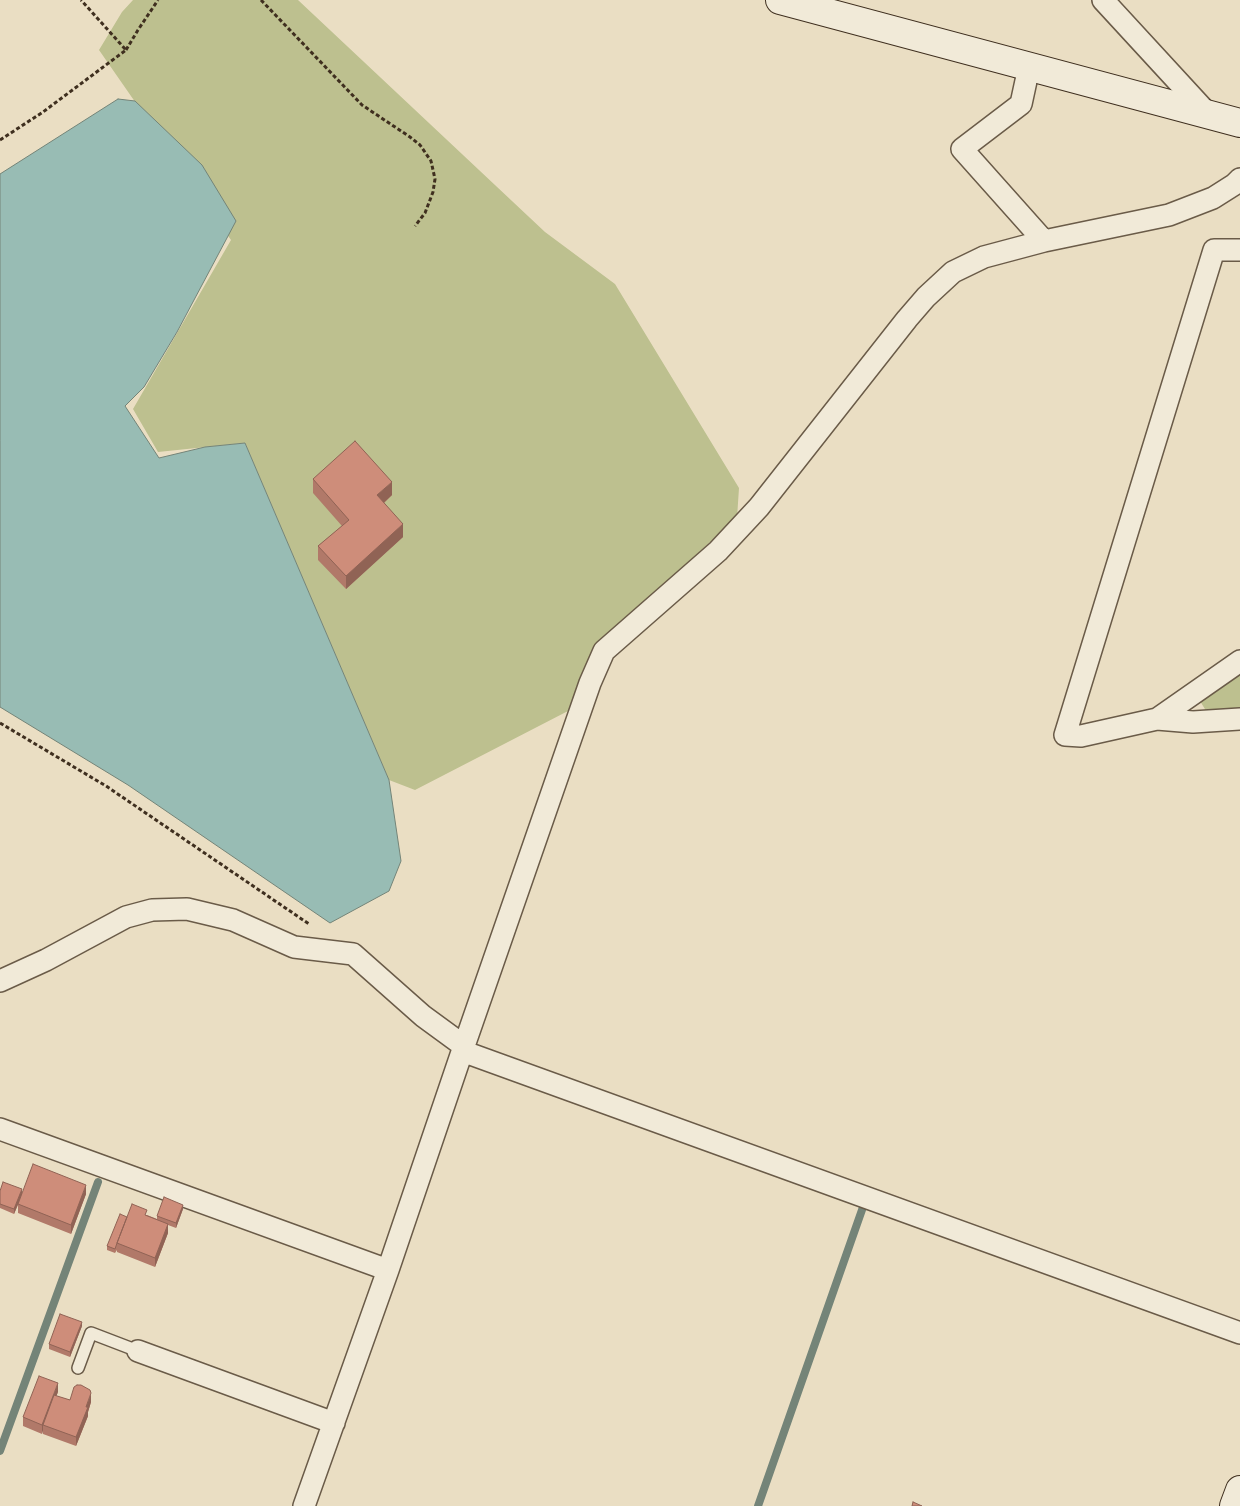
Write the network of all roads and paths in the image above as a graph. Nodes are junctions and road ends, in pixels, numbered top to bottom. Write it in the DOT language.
graph roads {
  1 [pos="81,0"];
  2 [pos="158,0"];
  3 [pos="261,0"];
  4 [pos="780,0"];
  5 [pos="1103,0"];
  6 [pos="126,50"];
  7 [pos="1029,66"];
  8 [pos="1207,113"];
  9 [pos="1240,123"];
  10 [pos="0,140"];
  11 [pos="1240,179"];
  12 [pos="415,226"];
  13 [pos="1044,241"];
  14 [pos="1240,250"];
  15 [pos="1240,661"];
  16 [pos="1157,719"];
  17 [pos="1240,719"];
  18 [pos="0,723"];
  19 [pos="316,928"];
  20 [pos="0,981"];
  21 [pos="463,1048"];
  22 [pos="0,1129"];
  23 [pos="388,1270"];
  24 [pos="1240,1333"];
  25 [pos="138,1351"];
  26 [pos="78,1368"];
  27 [pos="334,1423"];
  28 [pos="1240,1490"];
  29 [pos="304,1506"];
  30 [pos="1234,1506"];
  1 -- 6 [label="path"];
  2 -- 6 [label="path"];
  3 -- 12 [label="path"];
  4 -- 7 [label="street"];
  5 -- 8 [label="street"];
  6 -- 10 [label="path"];
  7 -- 8 [label="street"];
  7 -- 13 [label="street"];
  8 -- 9 [label="street"];
  11 -- 13 [label="street"];
  13 -- 21 [label="street"];
  14 -- 16 [label="street"];
  15 -- 16 [label="street"];
  16 -- 17 [label="street"];
  18 -- 19 [label="path"];
  20 -- 21 [label="street"];
  21 -- 23 [label="street"];
  21 -- 24 [label="street"];
  22 -- 23 [label="street"];
  23 -- 27 [label="street"];
  25 -- 26 [label="lane"];
  25 -- 27 [label="street"];
  27 -- 29 [label="street"];
  28 -- 30 [label="street"];
}
